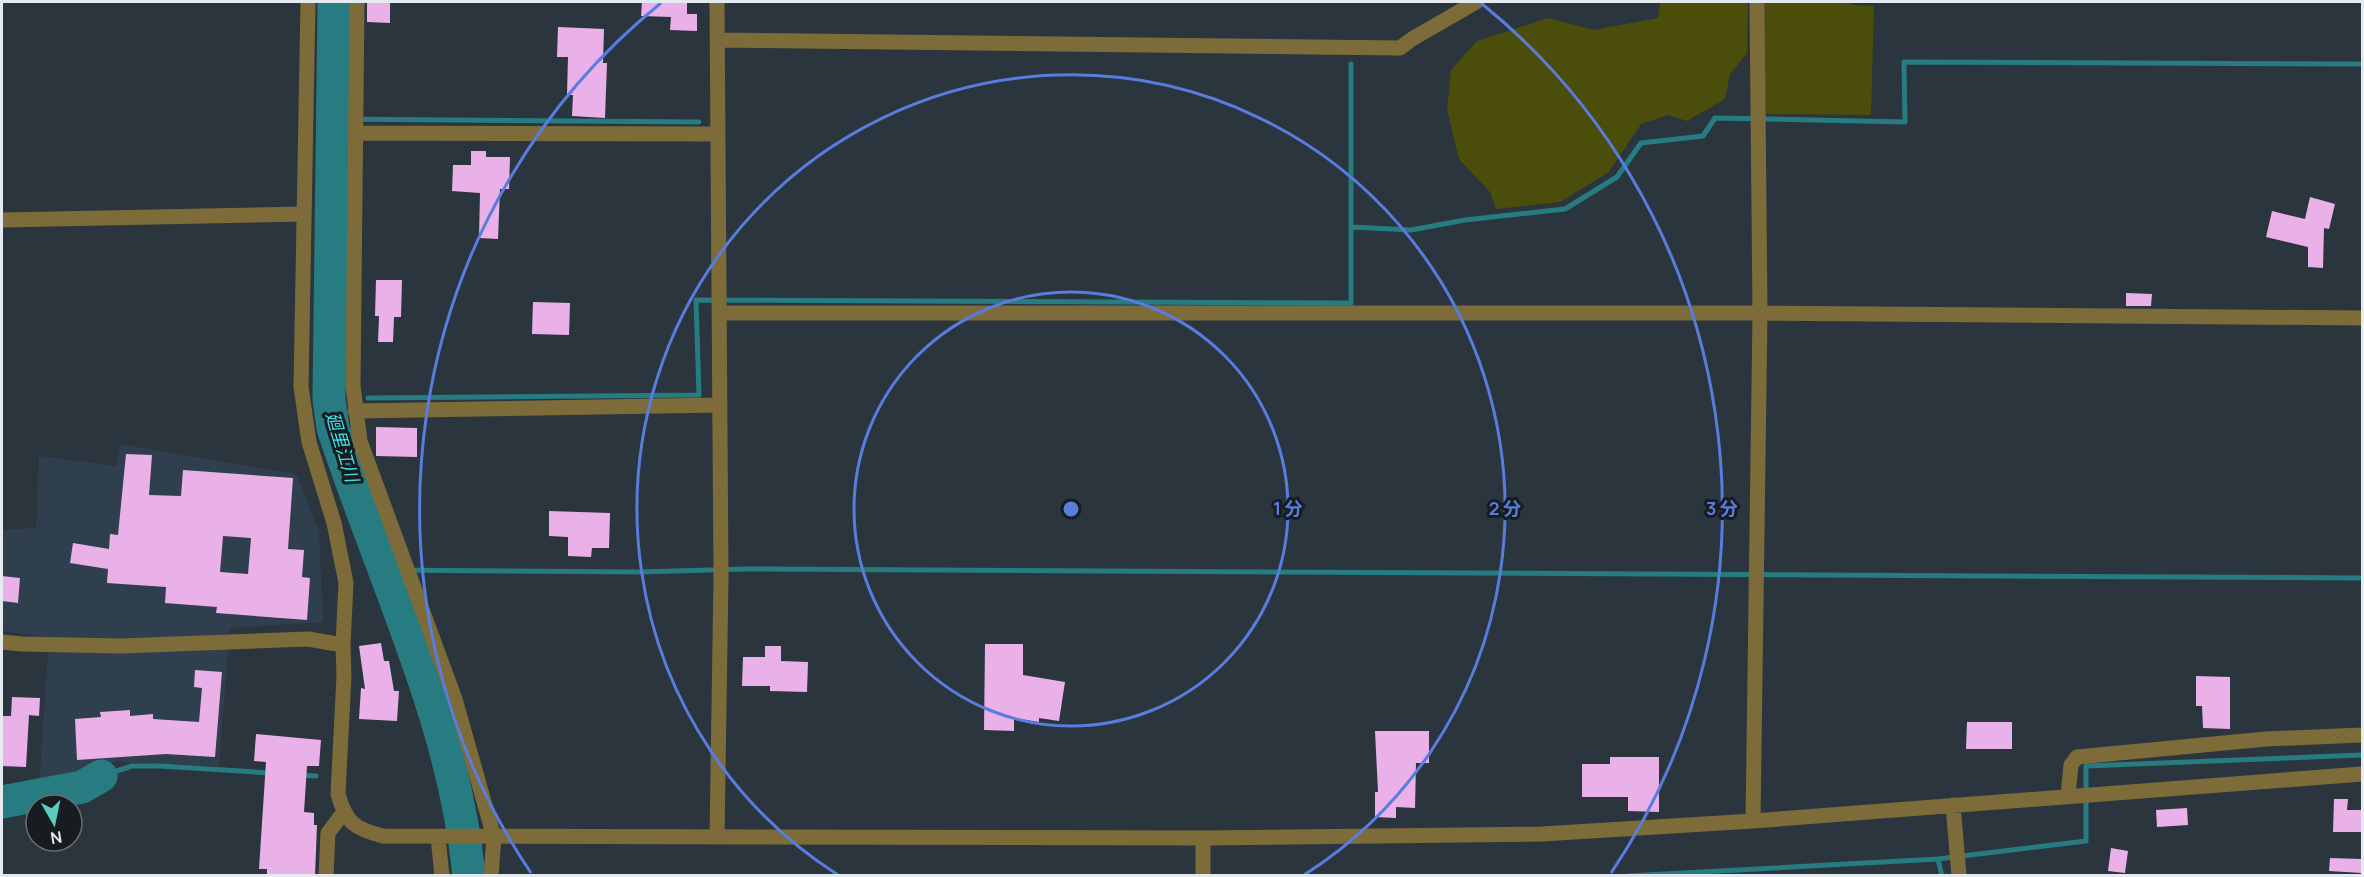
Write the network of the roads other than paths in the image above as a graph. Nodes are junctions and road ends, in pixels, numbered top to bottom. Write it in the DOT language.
graph roads {
  1 [pos="308,2"];
  2 [pos="357,2"];
  3 [pos="717,2"];
  4 [pos="1476,2"];
  5 [pos="1757,2"];
  6 [pos="718,40"];
  7 [pos="357,124"];
  8 [pos="718,134"];
  9 [pos="304,214"];
  10 [pos="2,220"];
  11 [pos="719,304"];
  12 [pos="1760,313"];
  13 [pos="2362,318"];
  14 [pos="720,405"];
  15 [pos="355,411"];
  16 [pos="2,642"];
  17 [pos="343,645"];
  18 [pos="2362,735"];
  19 [pos="2362,774"];
  20 [pos="2080,795"];
  21 [pos="1953,805"];
  22 [pos="344,813"];
  23 [pos="1753,821"];
  24 [pos="438,837"];
  25 [pos="494,837"];
  26 [pos="717,837"];
  27 [pos="1203,838"];
  28 [pos="1959,864"];
  29 [pos="1203,872"];
  30 [pos="326,876"];
  31 [pos="442,876"];
  32 [pos="491,876"];
  1 -- 9 [label="street"];
  2 -- 7 [label="street"];
  3 -- 6 [label="street"];
  4 -- 6 [label="street"];
  5 -- 12 [label="street"];
  6 -- 8 [label="street"];
  7 -- 8 [label="street"];
  7 -- 15 [label="street"];
  8 -- 11 [label="street"];
  9 -- 10 [label="street"];
  9 -- 17 [label="street"];
  11 -- 12 [label="street"];
  11 -- 14 [label="street"];
  12 -- 13 [label="street"];
  12 -- 23 [label="street"];
  14 -- 15 [label="street"];
  14 -- 26 [label="street"];
  15 -- 25 [label="street"];
  16 -- 17 [label="street"];
  17 -- 22 [label="street"];
  18 -- 20 [label="street"];
  19 -- 20 [label="street"];
  20 -- 21 [label="street"];
  21 -- 23 [label="street"];
  21 -- 28 [label="street"];
  22 -- 24 [label="street"];
  22 -- 30 [label="street"];
  23 -- 27 [label="street"];
  24 -- 25 [label="street"];
  24 -- 31 [label="street"];
  25 -- 26 [label="street"];
  25 -- 32 [label="street"];
  26 -- 27 [label="street"];
  27 -- 29 [label="street"];
}
